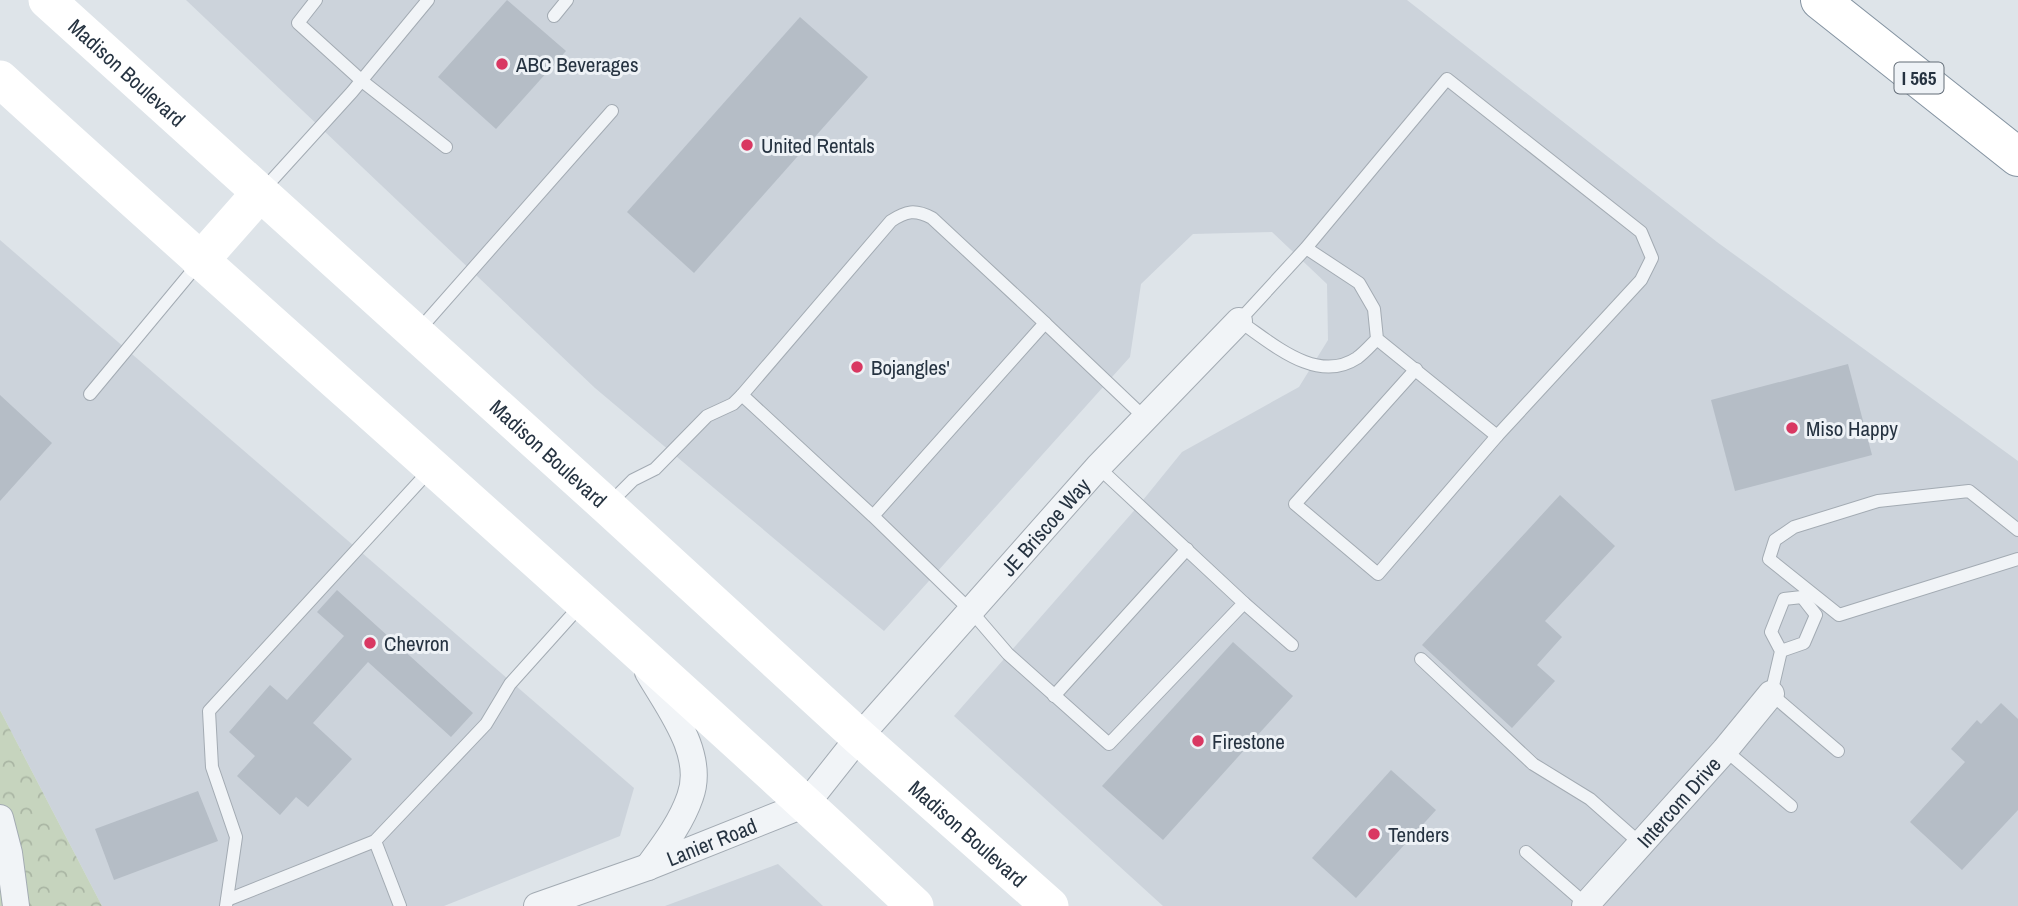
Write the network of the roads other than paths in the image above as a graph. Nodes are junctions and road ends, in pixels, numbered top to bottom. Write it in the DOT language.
graph roads {
  1 [pos="47,0"];
  2 [pos="316,0"];
  3 [pos="428,0"];
  4 [pos="567,0"];
  5 [pos="1820,0"];
  6 [pos="554,16"];
  7 [pos="0,79"];
  8 [pos="362,81"];
  9 [pos="612,111"];
  10 [pos="446,147"];
  11 [pos="2018,156"];
  12 [pos="260,193"];
  13 [pos="1306,248"];
  14 [pos="200,261"];
  15 [pos="1239,321"];
  16 [pos="1045,323"];
  17 [pos="416,333"];
  18 [pos="1377,339"];
  19 [pos="1416,369"];
  20 [pos="90,394"];
  21 [pos="742,395"];
  22 [pos="1144,418"];
  23 [pos="1497,436"];
  24 [pos="433,467"];
  25 [pos="1098,467"];
  26 [pos="607,506"];
  27 [pos="873,516"];
  28 [pos="2018,530"];
  29 [pos="1187,549"];
  30 [pos="2018,559"];
  31 [pos="1805,592"];
  32 [pos="583,603"];
  33 [pos="1244,603"];
  34 [pos="971,611"];
  35 [pos="1292,645"];
  36 [pos="1781,651"];
  37 [pos="637,652"];
  38 [pos="1421,660"];
  39 [pos="1771,694"];
  40 [pos="1054,696"];
  41 [pos="859,737"];
  42 [pos="1725,750"];
  43 [pos="1839,751"];
  44 [pos="806,804"];
  45 [pos="1791,806"];
  46 [pos="0,818"];
  47 [pos="375,841"];
  48 [pos="1641,844"];
  49 [pos="1526,852"];
  50 [pos="648,867"];
  51 [pos="226,903"];
  52 [pos="1587,905"];
  53 [pos="16,906"];
  54 [pos="400,906"];
  55 [pos="537,906"];
  56 [pos="915,906"];
  57 [pos="1050,906"];
  1 -- 12 [label="main road, Madison Boulevard"];
  2 -- 8 [label="lane"];
  3 -- 8 [label="lane"];
  4 -- 6 [label="lane"];
  5 -- 11 [label="highway, I 565"];
  7 -- 14 [label="main road"];
  8 -- 10 [label="lane"];
  8 -- 12 [label="lane"];
  9 -- 17 [label="lane"];
  12 -- 14 [label="main road"];
  12 -- 17 [label="main road, Madison Boulevard"];
  13 -- 15 [label="lane"];
  13 -- 18 [label="lane"];
  13 -- 23 [label="lane"];
  14 -- 20 [label="lane"];
  14 -- 24 [label="main road"];
  15 -- 18 [label="lane"];
  15 -- 22 [label="street, JE Briscoe Way"];
  16 -- 21 [label="lane"];
  16 -- 22 [label="lane"];
  16 -- 27 [label="lane"];
  17 -- 26 [label="main road, Madison Boulevard"];
  18 -- 19 [label="lane"];
  19 -- 23 [label="lane"];
  19 -- 23 [label="lane"];
  21 -- 26 [label="lane"];
  21 -- 27 [label="lane"];
  22 -- 25 [label="street, JE Briscoe Way"];
  24 -- 32 [label="main road"];
  24 -- 51 [label="lane"];
  25 -- 29 [label="lane"];
  25 -- 34 [label="street, JE Briscoe Way"];
  26 -- 41 [label="main road, Madison Boulevard"];
  27 -- 34 [label="lane"];
  28 -- 31 [label="lane"];
  29 -- 33 [label="lane"];
  29 -- 40 [label="lane"];
  30 -- 31 [label="lane"];
  31 -- 36 [label="lane"];
  31 -- 36 [label="lane"];
  32 -- 37 [label="main road"];
  32 -- 47 [label="lane"];
  33 -- 35 [label="lane"];
  33 -- 40 [label="lane"];
  34 -- 40 [label="lane"];
  34 -- 41 [label="street, JE Briscoe Way"];
  36 -- 39 [label="lane"];
  37 -- 44 [label="main road"];
  37 -- 50 [label="street"];
  38 -- 48 [label="lane"];
  39 -- 42 [label="street, Intercom Drive"];
  39 -- 43 [label="lane"];
  41 -- 44 [label="street, Lanier Road"];
  41 -- 57 [label="main road, Madison Boulevard"];
  42 -- 45 [label="lane"];
  42 -- 48 [label="street, Intercom Drive"];
  44 -- 50 [label="street, Lanier Road"];
  44 -- 56 [label="main road"];
  46 -- 53 [label="street"];
  47 -- 51 [label="lane"];
  47 -- 54 [label="lane"];
  48 -- 52 [label="street, Intercom Drive"];
  49 -- 52 [label="lane"];
  50 -- 55 [label="street, Lanier Road"];
}
